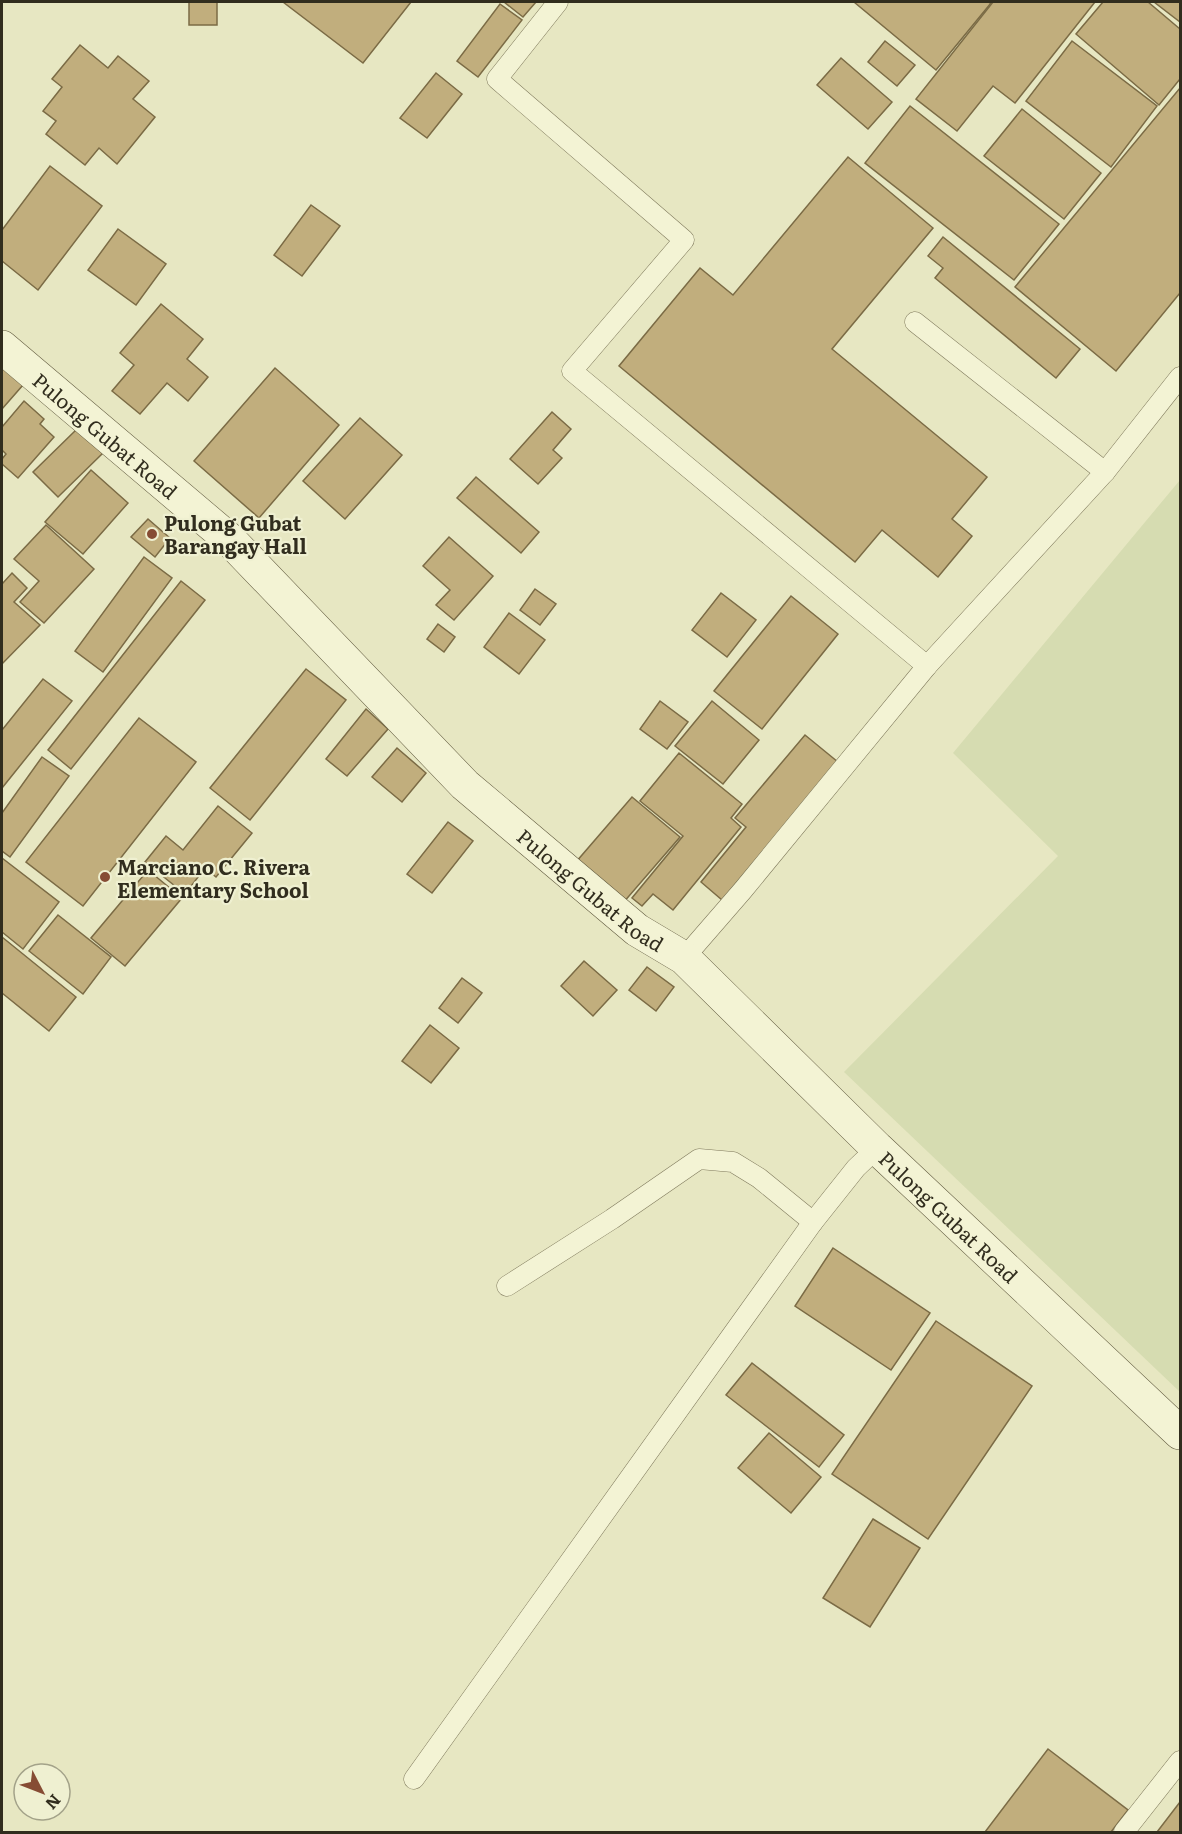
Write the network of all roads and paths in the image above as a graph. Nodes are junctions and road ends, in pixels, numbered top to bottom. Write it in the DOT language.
graph roads {
  1 [pos="558,2"];
  2 [pos="915,322"];
  3 [pos="2,346"];
  4 [pos="1180,377"];
  5 [pos="1105,472"];
  6 [pos="927,666"];
  7 [pos="684,958"];
  8 [pos="877,1149"];
  9 [pos="813,1221"];
  10 [pos="507,1286"];
  11 [pos="1180,1433"];
  12 [pos="1180,1761"];
  13 [pos="414,1779"];
  14 [pos="1124,1833"];
  1 -- 6 [label="lane"];
  2 -- 5 [label="lane"];
  3 -- 7 [label="main road, Pulong Gubat Road"];
  4 -- 5 [label="lane"];
  5 -- 6 [label="lane"];
  6 -- 7 [label="lane"];
  7 -- 8 [label="main road, Pulong Gubat Road"];
  8 -- 9 [label="lane"];
  8 -- 11 [label="main road, Pulong Gubat Road"];
  9 -- 10 [label="lane"];
  9 -- 13 [label="lane"];
  12 -- 14 [label="lane"];
}
